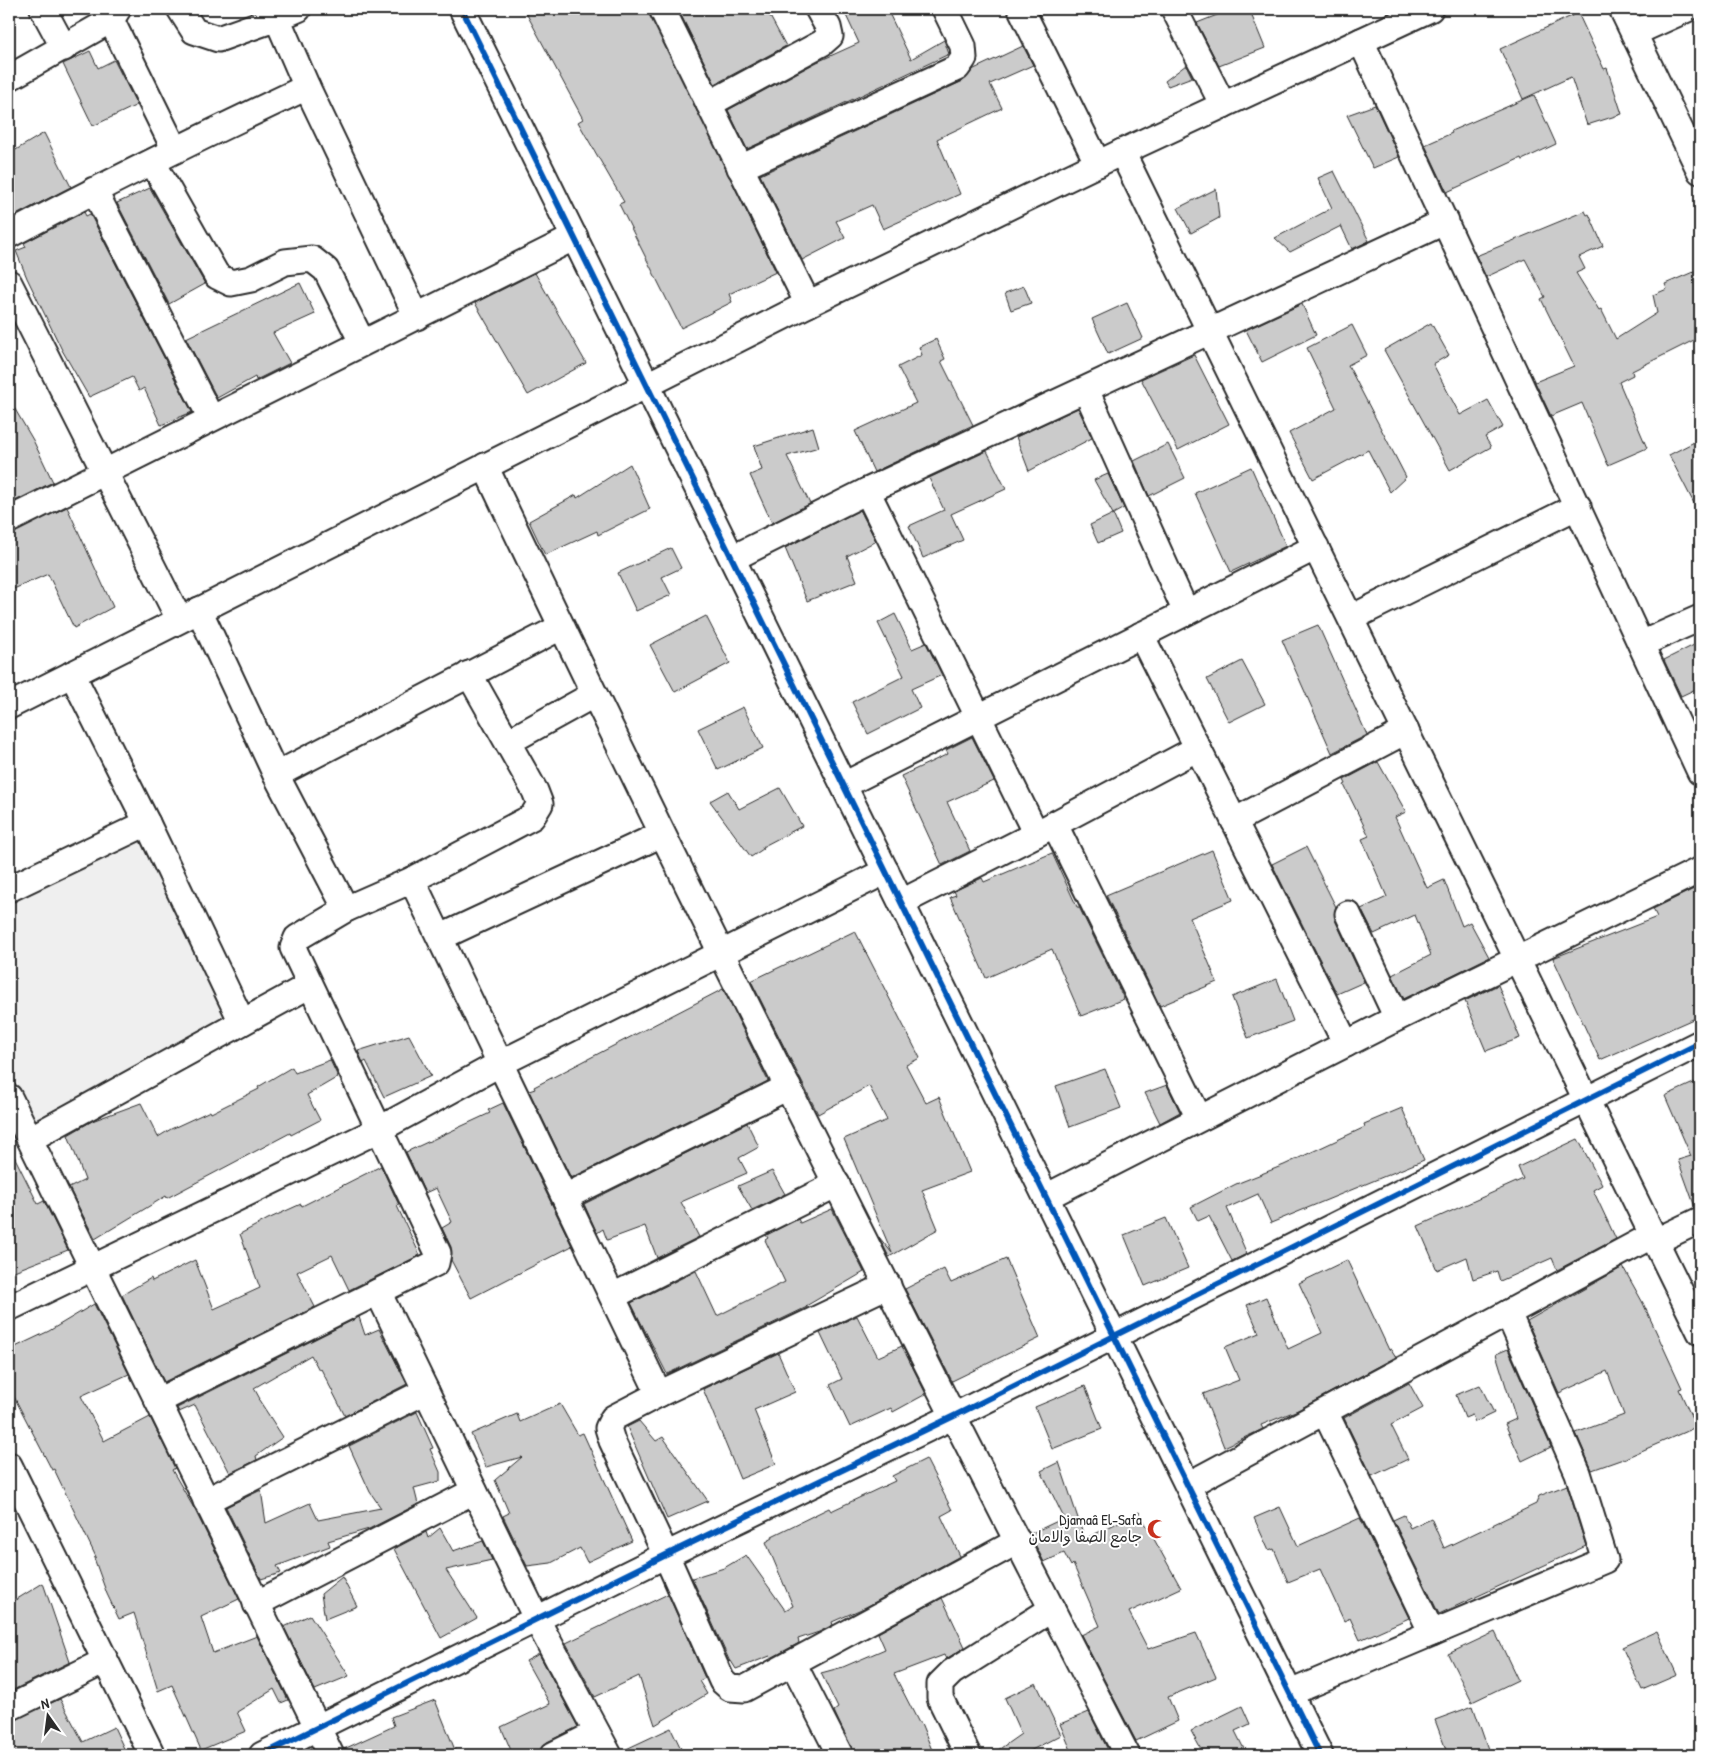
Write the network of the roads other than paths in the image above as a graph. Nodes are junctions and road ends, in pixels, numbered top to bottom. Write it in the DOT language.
graph roads {
  1 [pos="43,9"];
  2 [pos="180,9"];
  3 [pos="462,9"];
  4 [pos="662,9"];
  5 [pos="818,9"];
  6 [pos="945,9"];
  7 [pos="1021,9"];
  8 [pos="1174,9"];
  9 [pos="1430,9"];
  10 [pos="1622,9"];
  11 [pos="1687,9"];
  12 [pos="288,13"];
  13 [pos="114,15"];
  14 [pos="1634,33"];
  15 [pos="1361,41"];
  16 [pos="64,48"];
  17 [pos="9,78"];
  18 [pos="307,87"];
  19 [pos="709,104"];
  20 [pos="1223,106"];
  21 [pos="174,150"];
  22 [pos="1122,152"];
  23 [pos="154,163"];
  24 [pos="1098,164"];
  25 [pos="740,168"];
  26 [pos="1700,171"];
  27 [pos="94,190"];
  28 [pos="1446,221"];
  29 [pos="9,235"];
  30 [pos="575,237"];
  31 [pos="9,283"];
  32 [pos="808,304"];
  33 [pos="417,317"];
  34 [pos="1211,332"];
  35 [pos="362,342"];
  36 [pos="648,384"];
  37 [pos="1086,390"];
  38 [pos="211,418"];
  39 [pos="485,466"];
  40 [pos="104,473"];
  41 [pos="867,492"];
  42 [pos="1578,506"];
  43 [pos="9,520"];
  44 [pos="1316,547"];
  45 [pos="733,558"];
  46 [pos="1186,612"];
  47 [pos="189,615"];
  48 [pos="1350,618"];
  49 [pos="1700,618"];
  50 [pos="561,627"];
  51 [pos="1141,635"];
  52 [pos="1641,644"];
  53 [pos="72,674"];
  54 [pos="469,674"];
  55 [pos="594,695"];
  56 [pos="9,706"];
  57 [pos="978,718"];
  58 [pos="1406,730"];
  59 [pos="508,742"];
  60 [pos="1198,748"];
  61 [pos="1700,772"];
  62 [pos="276,775"];
  63 [pos="844,785"];
  64 [pos="1234,821"];
  65 [pos="147,823"];
  66 [pos="1046,830"];
  67 [pos="662,834"];
  68 [pos="1700,870"];
  69 [pos="886,871"];
  70 [pos="412,880"];
  71 [pos="9,889"];
  72 [pos="902,902"];
  73 [pos="346,909"];
  74 [pos="1348,914"];
  75 [pos="441,937"];
  76 [pos="721,953"];
  77 [pos="1517,958"];
  78 [pos="310,985"];
  79 [pos="1397,1018"];
  80 [pos="242,1022"];
  81 [pos="1700,1043"];
  82 [pos="1346,1044"];
  83 [pos="501,1063"];
  84 [pos="788,1086"];
  85 [pos="9,1097"];
  86 [pos="1587,1100"];
  87 [pos="1199,1118"];
  88 [pos="378,1130"];
  89 [pos="30,1139"];
  90 [pos="837,1184"];
  91 [pos="565,1197"];
  92 [pos="1046,1197"];
  93 [pos="1700,1220"];
  94 [pos="1654,1238"];
  95 [pos="93,1267"];
  96 [pos="888,1285"];
  97 [pos="378,1292"];
  98 [pos="612,1296"];
  99 [pos="9,1308"];
  100 [pos="1508,1313"];
  101 [pos="1700,1332"];
  102 [pos="1114,1335"];
  103 [pos="426,1391"];
  104 [pos="659,1394"];
  105 [pos="158,1401"];
  106 [pos="1325,1412"];
  107 [pos="954,1416"];
  108 [pos="9,1465"];
  109 [pos="1188,1486"];
  110 [pos="474,1491"];
  111 [pos="206,1500"];
  112 [pos="1018,1541"];
  113 [pos="666,1555"];
  114 [pos="256,1604"];
  115 [pos="1052,1609"];
  116 [pos="538,1620"];
  117 [pos="1432,1633"];
  118 [pos="105,1661"];
  119 [pos="794,1662"];
  120 [pos="1290,1693"];
  121 [pos="9,1708"];
  122 [pos="318,1728"];
  123 [pos="597,1734"];
  124 [pos="1119,1753"];
  125 [pos="152,1755"];
  126 [pos="262,1755"];
  127 [pos="331,1755"];
  128 [pos="553,1755"];
  129 [pos="609,1755"];
  130 [pos="840,1755"];
  131 [pos="968,1755"];
  132 [pos="1320,1755"];
  1 -- 16 [label="street"];
  2 -- 12 [label="street"];
  3 -- 30 [label="street"];
  4 -- 19 [label="street"];
  5 -- 19 [label="street"];
  6 -- 25 [label="street"];
  7 -- 24 [label="street"];
  8 -- 20 [label="street"];
  9 -- 15 [label="street"];
  10 -- 14 [label="street"];
  11 -- 14 [label="street"];
  12 -- 18 [label="street"];
  13 -- 16 [label="street"];
  13 -- 21 [label="street"];
  14 -- 26 [label="street"];
  15 -- 20 [label="street"];
  15 -- 28 [label="street"];
  16 -- 17 [label="street"];
  18 -- 21 [label="street"];
  18 -- 33 [label="street"];
  19 -- 25 [label="street"];
  20 -- 22 [label="street"];
  21 -- 23 [label="street"];
  22 -- 24 [label="street"];
  22 -- 34 [label="street"];
  23 -- 27 [label="street"];
  23 -- 35 [label="street"];
  24 -- 32 [label="street"];
  25 -- 32 [label="street"];
  27 -- 29 [label="street"];
  27 -- 38 [label="street"];
  28 -- 34 [label="street"];
  28 -- 42 [label="street"];
  30 -- 33 [label="street"];
  30 -- 36 [label="street"];
  31 -- 40 [label="street"];
  32 -- 36 [label="street"];
  33 -- 35 [label="street"];
  34 -- 37 [label="street"];
  34 -- 44 [label="street"];
  35 -- 38 [label="street"];
  36 -- 39 [label="street"];
  36 -- 45 [label="street"];
  37 -- 41 [label="street"];
  37 -- 46 [label="street"];
  38 -- 40 [label="street"];
  39 -- 47 [label="street"];
  39 -- 50 [label="street"];
  40 -- 43 [label="street"];
  40 -- 47 [label="street"];
  41 -- 45 [label="street"];
  41 -- 57 [label="street"];
  42 -- 48 [label="street"];
  42 -- 52 [label="street"];
  44 -- 46 [label="street"];
  44 -- 48 [label="street"];
  45 -- 63 [label="street"];
  46 -- 51 [label="street"];
  47 -- 53 [label="street"];
  47 -- 62 [label="street"];
  48 -- 58 [label="street"];
  49 -- 52 [label="street"];
  50 -- 54 [label="street"];
  50 -- 55 [label="street"];
  51 -- 57 [label="street"];
  51 -- 60 [label="street"];
  52 -- 61 [label="street"];
  53 -- 56 [label="street"];
  53 -- 65 [label="street"];
  54 -- 59 [label="street"];
  54 -- 62 [label="street"];
  55 -- 59 [label="street"];
  55 -- 67 [label="street"];
  57 -- 63 [label="street"];
  57 -- 66 [label="street"];
  58 -- 64 [label="street"];
  58 -- 77 [label="street"];
  59 -- 70 [label="street"];
  60 -- 64 [label="street"];
  60 -- 66 [label="street"];
  62 -- 73 [label="street"];
  63 -- 69 [label="street"];
  64 -- 82 [label="street"];
  65 -- 71 [label="street"];
  65 -- 80 [label="street"];
  66 -- 72 [label="street"];
  66 -- 87 [label="street"];
  67 -- 75 [label="street"];
  67 -- 76 [label="street"];
  68 -- 77 [label="street"];
  69 -- 72 [label="street"];
  69 -- 76 [label="street"];
  70 -- 73 [label="street"];
  70 -- 75 [label="street"];
  72 -- 92 [label="street"];
  73 -- 78 [label="street"];
  74 -- 79 [label="street"];
  75 -- 83 [label="street"];
  76 -- 83 [label="street"];
  76 -- 84 [label="street"];
  77 -- 79 [label="street"];
  77 -- 86 [label="street"];
  78 -- 80 [label="street"];
  78 -- 88 [label="street"];
  79 -- 82 [label="street"];
  80 -- 89 [label="street"];
  81 -- 86 [label="street"];
  82 -- 87 [label="street"];
  83 -- 88 [label="street"];
  83 -- 91 [label="street"];
  84 -- 90 [label="street"];
  84 -- 91 [label="street"];
  85 -- 89 [label="street"];
  86 -- 94 [label="street"];
  86 -- 102 [label="street"];
  87 -- 92 [label="street"];
  88 -- 95 [label="street"];
  88 -- 97 [label="street"];
  89 -- 95 [label="street"];
  90 -- 96 [label="street"];
  90 -- 98 [label="street"];
  91 -- 98 [label="street"];
  92 -- 102 [label="street"];
  93 -- 94 [label="street"];
  94 -- 100 [label="street"];
  94 -- 101 [label="street"];
  95 -- 99 [label="street"];
  95 -- 105 [label="street"];
  96 -- 104 [label="street"];
  96 -- 107 [label="street"];
  97 -- 103 [label="street"];
  97 -- 105 [label="street"];
  98 -- 104 [label="street"];
  100 -- 106 [label="street"];
  100 -- 117 [label="street"];
  102 -- 107 [label="street"];
  102 -- 109 [label="street"];
  103 -- 110 [label="street"];
  103 -- 111 [label="street"];
  104 -- 113 [label="street"];
  105 -- 111 [label="street"];
  106 -- 109 [label="street"];
  106 -- 117 [label="street"];
  107 -- 112 [label="street"];
  107 -- 113 [label="street"];
  108 -- 118 [label="street"];
  109 -- 120 [label="street"];
  110 -- 114 [label="street"];
  110 -- 116 [label="street"];
  111 -- 114 [label="street"];
  112 -- 115 [label="street"];
  112 -- 119 [label="street"];
  113 -- 116 [label="street"];
  113 -- 119 [label="street"];
  114 -- 122 [label="street"];
  115 -- 124 [label="street"];
  115 -- 131 [label="street"];
  116 -- 122 [label="street"];
  116 -- 123 [label="street"];
  117 -- 120 [label="street"];
  118 -- 121 [label="street"];
  118 -- 125 [label="street"];
  119 -- 130 [label="street"];
  120 -- 132 [label="street"];
  122 -- 126 [label="street"];
  122 -- 127 [label="street"];
  123 -- 128 [label="street"];
  123 -- 129 [label="street"];
}
